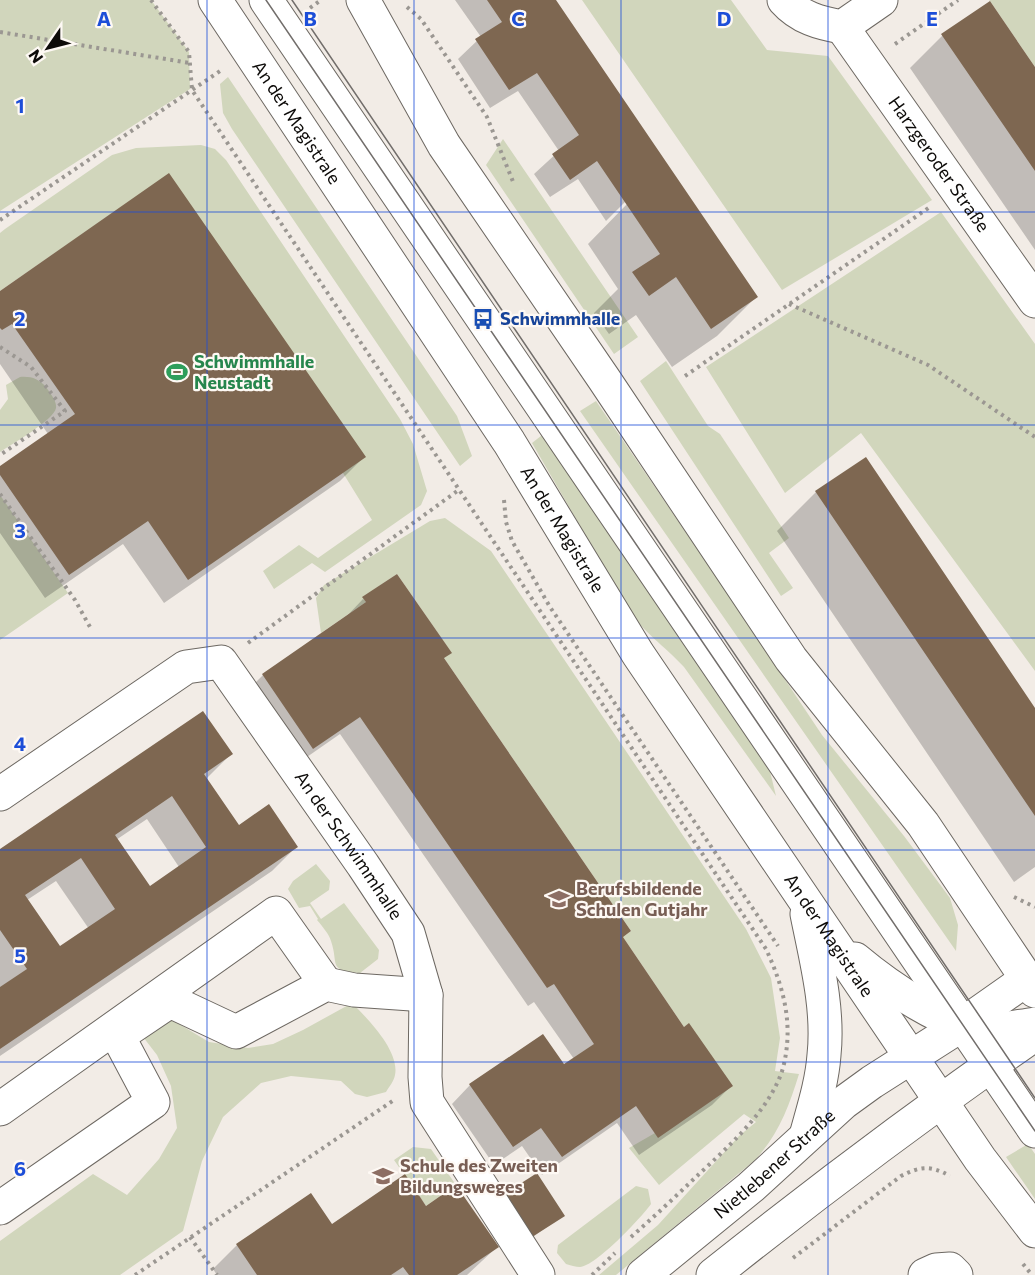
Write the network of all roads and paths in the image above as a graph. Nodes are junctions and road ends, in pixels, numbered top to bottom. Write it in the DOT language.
graph roads {
  1 [pos="152,0"];
  2 [pos="215,0"];
  3 [pos="266,0"];
  4 [pos="292,0"];
  5 [pos="363,0"];
  6 [pos="784,0"];
  7 [pos="881,0"];
  8 [pos="958,0"];
  9 [pos="842,27"];
  10 [pos="0,32"];
  11 [pos="190,63"];
  12 [pos="868,64"];
  13 [pos="226,66"];
  14 [pos="192,90"];
  15 [pos="956,190"];
  16 [pos="0,220"];
  17 [pos="1035,302"];
  18 [pos="789,304"];
  19 [pos="0,347"];
  20 [pos="685,376"];
  21 [pos="1035,437"];
  22 [pos="0,455"];
  23 [pos="460,489"];
  24 [pos="503,489"];
  25 [pos="0,494"];
  26 [pos="90,627"];
  27 [pos="221,662"];
  28 [pos="782,760"];
  29 [pos="0,794"];
  30 [pos="805,902"];
  31 [pos="827,934"];
  32 [pos="782,952"];
  33 [pos="1032,981"];
  34 [pos="326,984"];
  35 [pos="426,995"];
  36 [pos="923,1006"];
  37 [pos="1035,1024"];
  38 [pos="1035,1034"];
  39 [pos="985,1037"];
  40 [pos="912,1057"];
  41 [pos="1035,1098"];
  42 [pos="941,1100"];
  43 [pos="428,1102"];
  44 [pos="0,1109"];
  45 [pos="1035,1131"];
  46 [pos="806,1136"];
  47 [pos="934,1168"];
  48 [pos="0,1208"];
  49 [pos="1035,1231"];
  50 [pos="190,1237"];
  51 [pos="626,1242"];
  52 [pos="618,1251"];
  53 [pos="790,1261"];
  54 [pos="135,1275"];
  55 [pos="217,1275"];
  56 [pos="538,1275"];
  57 [pos="592,1275"];
  58 [pos="643,1275"];
  59 [pos="713,1275"];
  60 [pos="925,1275"];
  61 [pos="956,1275"];
  1 -- 11 [label="path"];
  2 -- 30 [label="main road, An der Magistrale"];
  3 -- 28 [label="main road"];
  4 -- 39 [label="main road"];
  5 -- 33 [label="main road"];
  6 -- 9 [label="main road"];
  7 -- 9 [label="main road"];
  8 -- 12 [label="path"];
  9 -- 12 [label="main road, Harzgeroder Straße"];
  10 -- 11 [label="path"];
  11 -- 14 [label="path"];
  12 -- 15 [label="main road, Harzgeroder Straße"];
  13 -- 14 [label="path"];
  14 -- 16 [label="path"];
  14 -- 23 [label="path"];
  15 -- 17 [label="main road, Harzgeroder Straße"];
  15 -- 18 [label="path"];
  18 -- 20 [label="path"];
  18 -- 21 [label="path"];
  19 -- 22 [label="path"];
  23 -- 27 [label="path"];
  23 -- 51 [label="path"];
  24 -- 32 [label="path"];
  25 -- 26 [label="path"];
  27 -- 29 [label="main road"];
  27 -- 35 [label="main road, An der Schwimmhalle"];
  28 -- 36 [label="main road"];
  28 -- 39 [label="main road"];
  30 -- 31 [label="main road, An der Magistrale"];
  30 -- 46 [label="main road"];
  31 -- 36 [label="main road"];
  31 -- 40 [label="main road, An der Magistrale"];
  33 -- 39 [label="main road"];
  34 -- 35 [label="main road"];
  34 -- 44 [label="main road"];
  34 -- 48 [label="main road"];
  35 -- 43 [label="main road, An der Schwimmhalle"];
  36 -- 39 [label="main road"];
  36 -- 40 [label="main road"];
  37 -- 39 [label="main road"];
  38 -- 39 [label="main road"];
  39 -- 40 [label="main road"];
  39 -- 41 [label="main road"];
  39 -- 42 [label="main road"];
  39 -- 45 [label="main road"];
  40 -- 42 [label="main road, An der Magistrale"];
  40 -- 46 [label="main road, Nietlebener Straße"];
  42 -- 49 [label="main road, An der Magistrale"];
  42 -- 59 [label="main road"];
  43 -- 50 [label="path"];
  43 -- 56 [label="main road, An der Schwimmhalle"];
  46 -- 58 [label="main road, Nietlebener Straße"];
  47 -- 53 [label="path"];
  50 -- 54 [label="path"];
  50 -- 55 [label="path"];
  52 -- 57 [label="path"];
  60 -- 61 [label="main road"];
}
